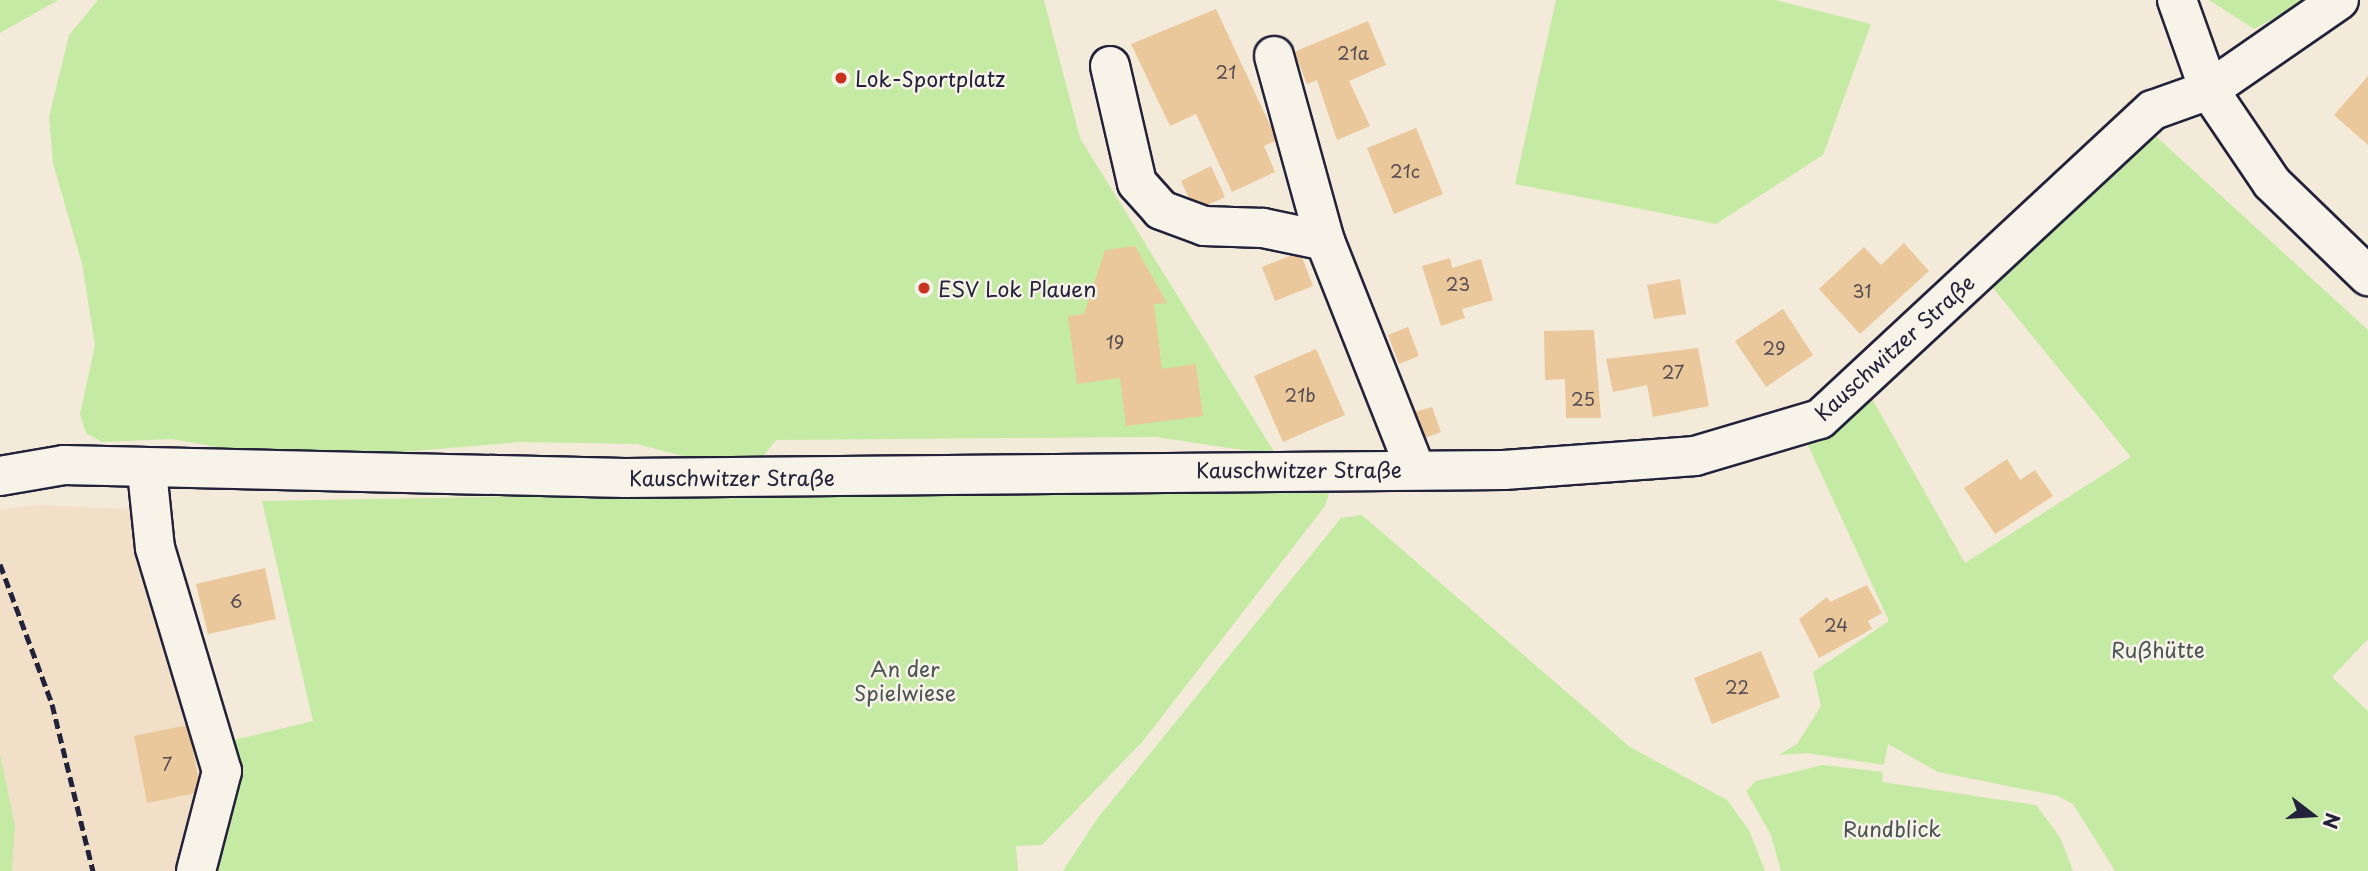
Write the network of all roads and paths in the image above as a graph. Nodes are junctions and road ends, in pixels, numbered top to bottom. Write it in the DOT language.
graph roads {
  1 [pos="2177,0"];
  2 [pos="2339,0"];
  3 [pos="1275,57"];
  4 [pos="1110,66"];
  5 [pos="2209,90"];
  6 [pos="1325,241"];
  7 [pos="2368,276"];
  8 [pos="1415,468"];
  9 [pos="147,471"];
  10 [pos="0,476"];
  11 [pos="196,871"];
  1 -- 5 [label="street"];
  2 -- 5 [label="street, Kauschwitzer Straße"];
  3 -- 6 [label="street"];
  4 -- 6 [label="street"];
  5 -- 7 [label="street"];
  5 -- 8 [label="street, Kauschwitzer Straße"];
  6 -- 8 [label="street"];
  8 -- 9 [label="street, Kauschwitzer Straße"];
  9 -- 10 [label="street, Kauschwitzer Straße"];
  9 -- 11 [label="street"];
}
